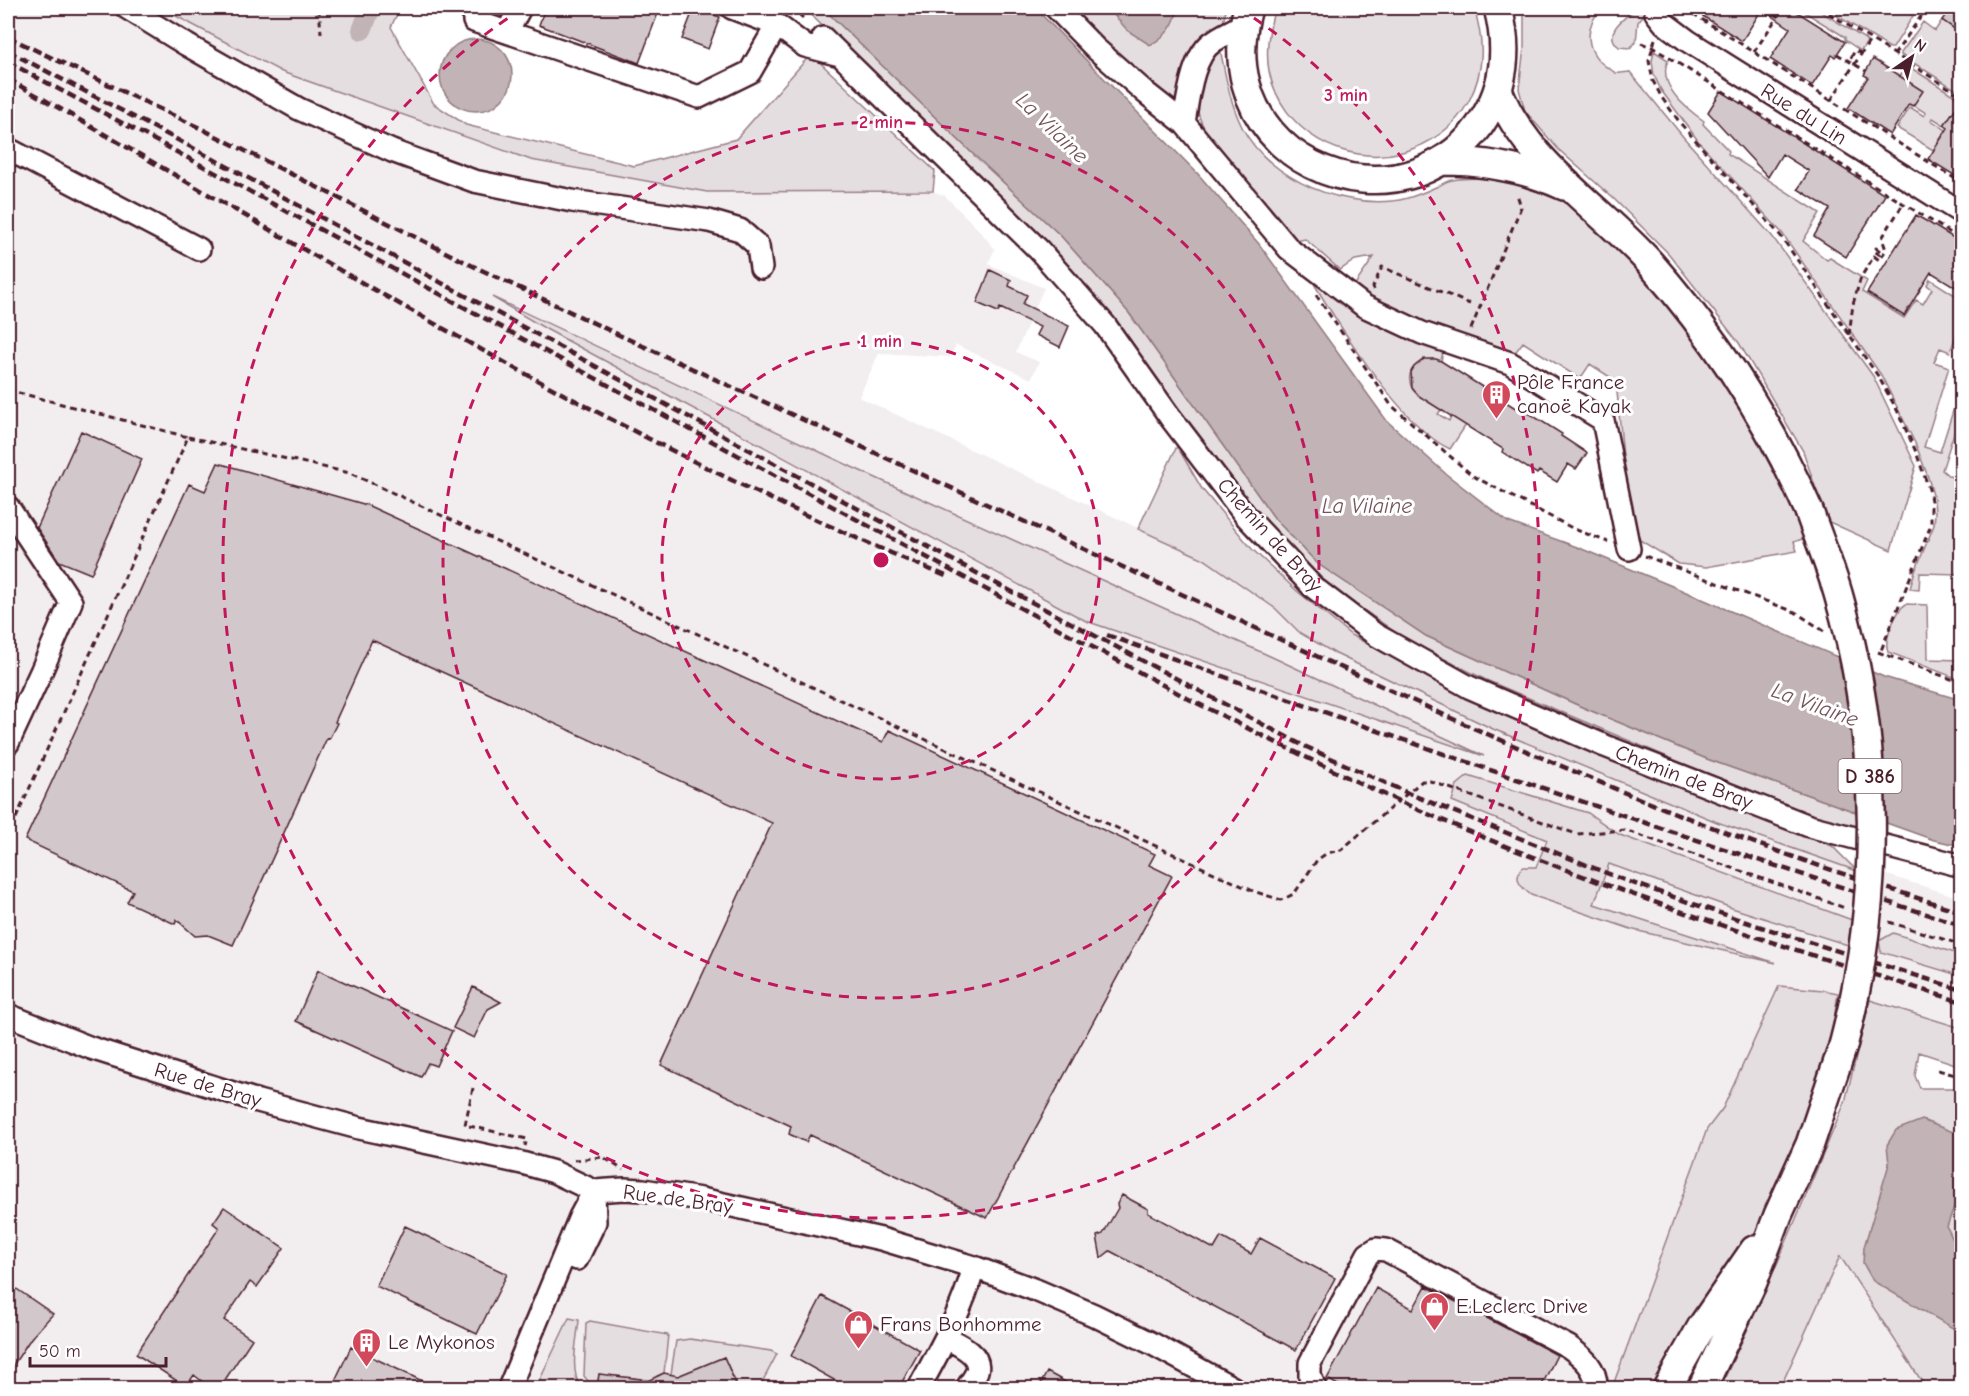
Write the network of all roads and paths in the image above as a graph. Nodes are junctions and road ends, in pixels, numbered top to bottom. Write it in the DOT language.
graph roads {
  1 [pos="127,8"];
  2 [pos="319,8"];
  3 [pos="520,8"];
  4 [pos="732,8"];
  5 [pos="1056,8"];
  6 [pos="1684,8"];
  7 [pos="1820,8"];
  8 [pos="1927,8"];
  9 [pos="1767,9"];
  10 [pos="1502,13"];
  11 [pos="1660,15"];
  12 [pos="1245,16"];
  13 [pos="474,21"];
  14 [pos="777,25"];
  15 [pos="507,32"];
  16 [pos="321,33"];
  17 [pos="823,38"];
  18 [pos="1871,39"];
  19 [pos="1641,43"];
  20 [pos="1652,47"];
  21 [pos="1755,52"];
  22 [pos="1837,54"];
  23 [pos="1862,54"];
  24 [pos="841,55"];
  25 [pos="1894,55"];
  26 [pos="1851,58"];
  27 [pos="1855,64"];
  28 [pos="1866,71"];
  29 [pos="1498,90"];
  30 [pos="1962,96"];
  31 [pos="1831,100"];
  32 [pos="1184,123"];
  33 [pos="8,149"];
  34 [pos="1442,161"];
  35 [pos="1962,183"];
  36 [pos="1574,190"];
  37 [pos="1519,197"];
  38 [pos="1904,204"];
  39 [pos="1962,213"];
  40 [pos="1962,240"];
  41 [pos="199,249"];
  42 [pos="1880,251"];
  43 [pos="1881,256"];
  44 [pos="761,268"];
  45 [pos="1312,289"];
  46 [pos="1470,304"];
  47 [pos="1364,306"];
  48 [pos="1849,335"];
  49 [pos="1462,347"];
  50 [pos="8,390"];
  51 [pos="188,437"];
  52 [pos="8,507"];
  53 [pos="1629,549"];
  54 [pos="1824,631"];
  55 [pos="1874,650"];
  56 [pos="1880,652"];
  57 [pos="1962,683"];
  58 [pos="8,743"];
  59 [pos="8,836"];
  60 [pos="1962,866"];
  61 [pos="1853,911"];
  62 [pos="1886,921"];
  63 [pos="1962,945"];
  64 [pos="8,1015"];
  65 [pos="1938,1070"];
  66 [pos="1962,1077"];
  67 [pos="472,1088"];
  68 [pos="465,1122"];
  69 [pos="594,1191"];
  70 [pos="1778,1215"];
  71 [pos="974,1267"];
  72 [pos="946,1338"];
  73 [pos="509,1389"];
  74 [pos="517,1389"];
  75 [pos="919,1389"];
  76 [pos="967,1389"];
  77 [pos="1233,1389"];
  78 [pos="1315,1389"];
  79 [pos="1596,1389"];
  80 [pos="1667,1389"];
  81 [pos="1702,1389"];
  1 -- 44 [label="street"];
  2 -- 16 [label="path"];
  3 -- 15 [label="street"];
  4 -- 14 [label="street"];
  5 -- 32 [label="street"];
  6 -- 21 [label="path"];
  7 -- 18 [label="path"];
  8 -- 25 [label="path"];
  9 -- 21 [label="path"];
  10 -- 29 [label="main road"];
  11 -- 20 [label="path"];
  11 -- 39 [label="street, Rue du Lin"];
  12 -- 32 [label="street"];
  12 -- 34 [label="main road"];
  13 -- 15 [label="street"];
  14 -- 15 [label="street"];
  14 -- 24 [label="street"];
  17 -- 24 [label="street, Chemin de Bray"];
  18 -- 23 [label="path"];
  18 -- 25 [label="path"];
  19 -- 20 [label="path"];
  20 -- 38 [label="path"];
  20 -- 48 [label="path"];
  21 -- 31 [label="path"];
  22 -- 27 [label="path"];
  23 -- 26 [label="path"];
  23 -- 27 [label="path"];
  24 -- 60 [label="street, Chemin de Bray"];
  25 -- 30 [label="path"];
  27 -- 28 [label="path"];
  27 -- 31 [label="path"];
  29 -- 34 [label="main road"];
  29 -- 36 [label="main road"];
  31 -- 35 [label="path"];
  32 -- 47 [label="street"];
  33 -- 41 [label="street"];
  34 -- 36 [label="main road"];
  36 -- 70 [label="main road, D 386, bridge"];
  37 -- 49 [label="path"];
  38 -- 40 [label="path"];
  38 -- 43 [label="path"];
  42 -- 43 [label="path"];
  43 -- 48 [label="path"];
  45 -- 53 [label="path"];
  46 -- 47 [label="path"];
  47 -- 49 [label="street"];
  48 -- 56 [label="path"];
  49 -- 53 [label="street"];
  50 -- 51 [label="path"];
  51 -- 59 [label="path"];
  51 -- 61 [label="path"];
  52 -- 58 [label="street"];
  53 -- 54 [label="path"];
  55 -- 56 [label="path"];
  56 -- 57 [label="path"];
  62 -- 63 [label="path"];
  64 -- 69 [label="street, Rue de Bray"];
  65 -- 66 [label="path"];
  67 -- 68 [label="path"];
  69 -- 71 [label="street, Rue de Bray"];
  69 -- 73 [label="street"];
  69 -- 74 [label="street"];
  70 -- 80 [label="main road"];
  70 -- 81 [label="main road"];
  71 -- 72 [label="street"];
  71 -- 77 [label="street, Rue de Bray"];
  72 -- 75 [label="street"];
  72 -- 76 [label="street"];
  78 -- 79 [label="street"];
}
